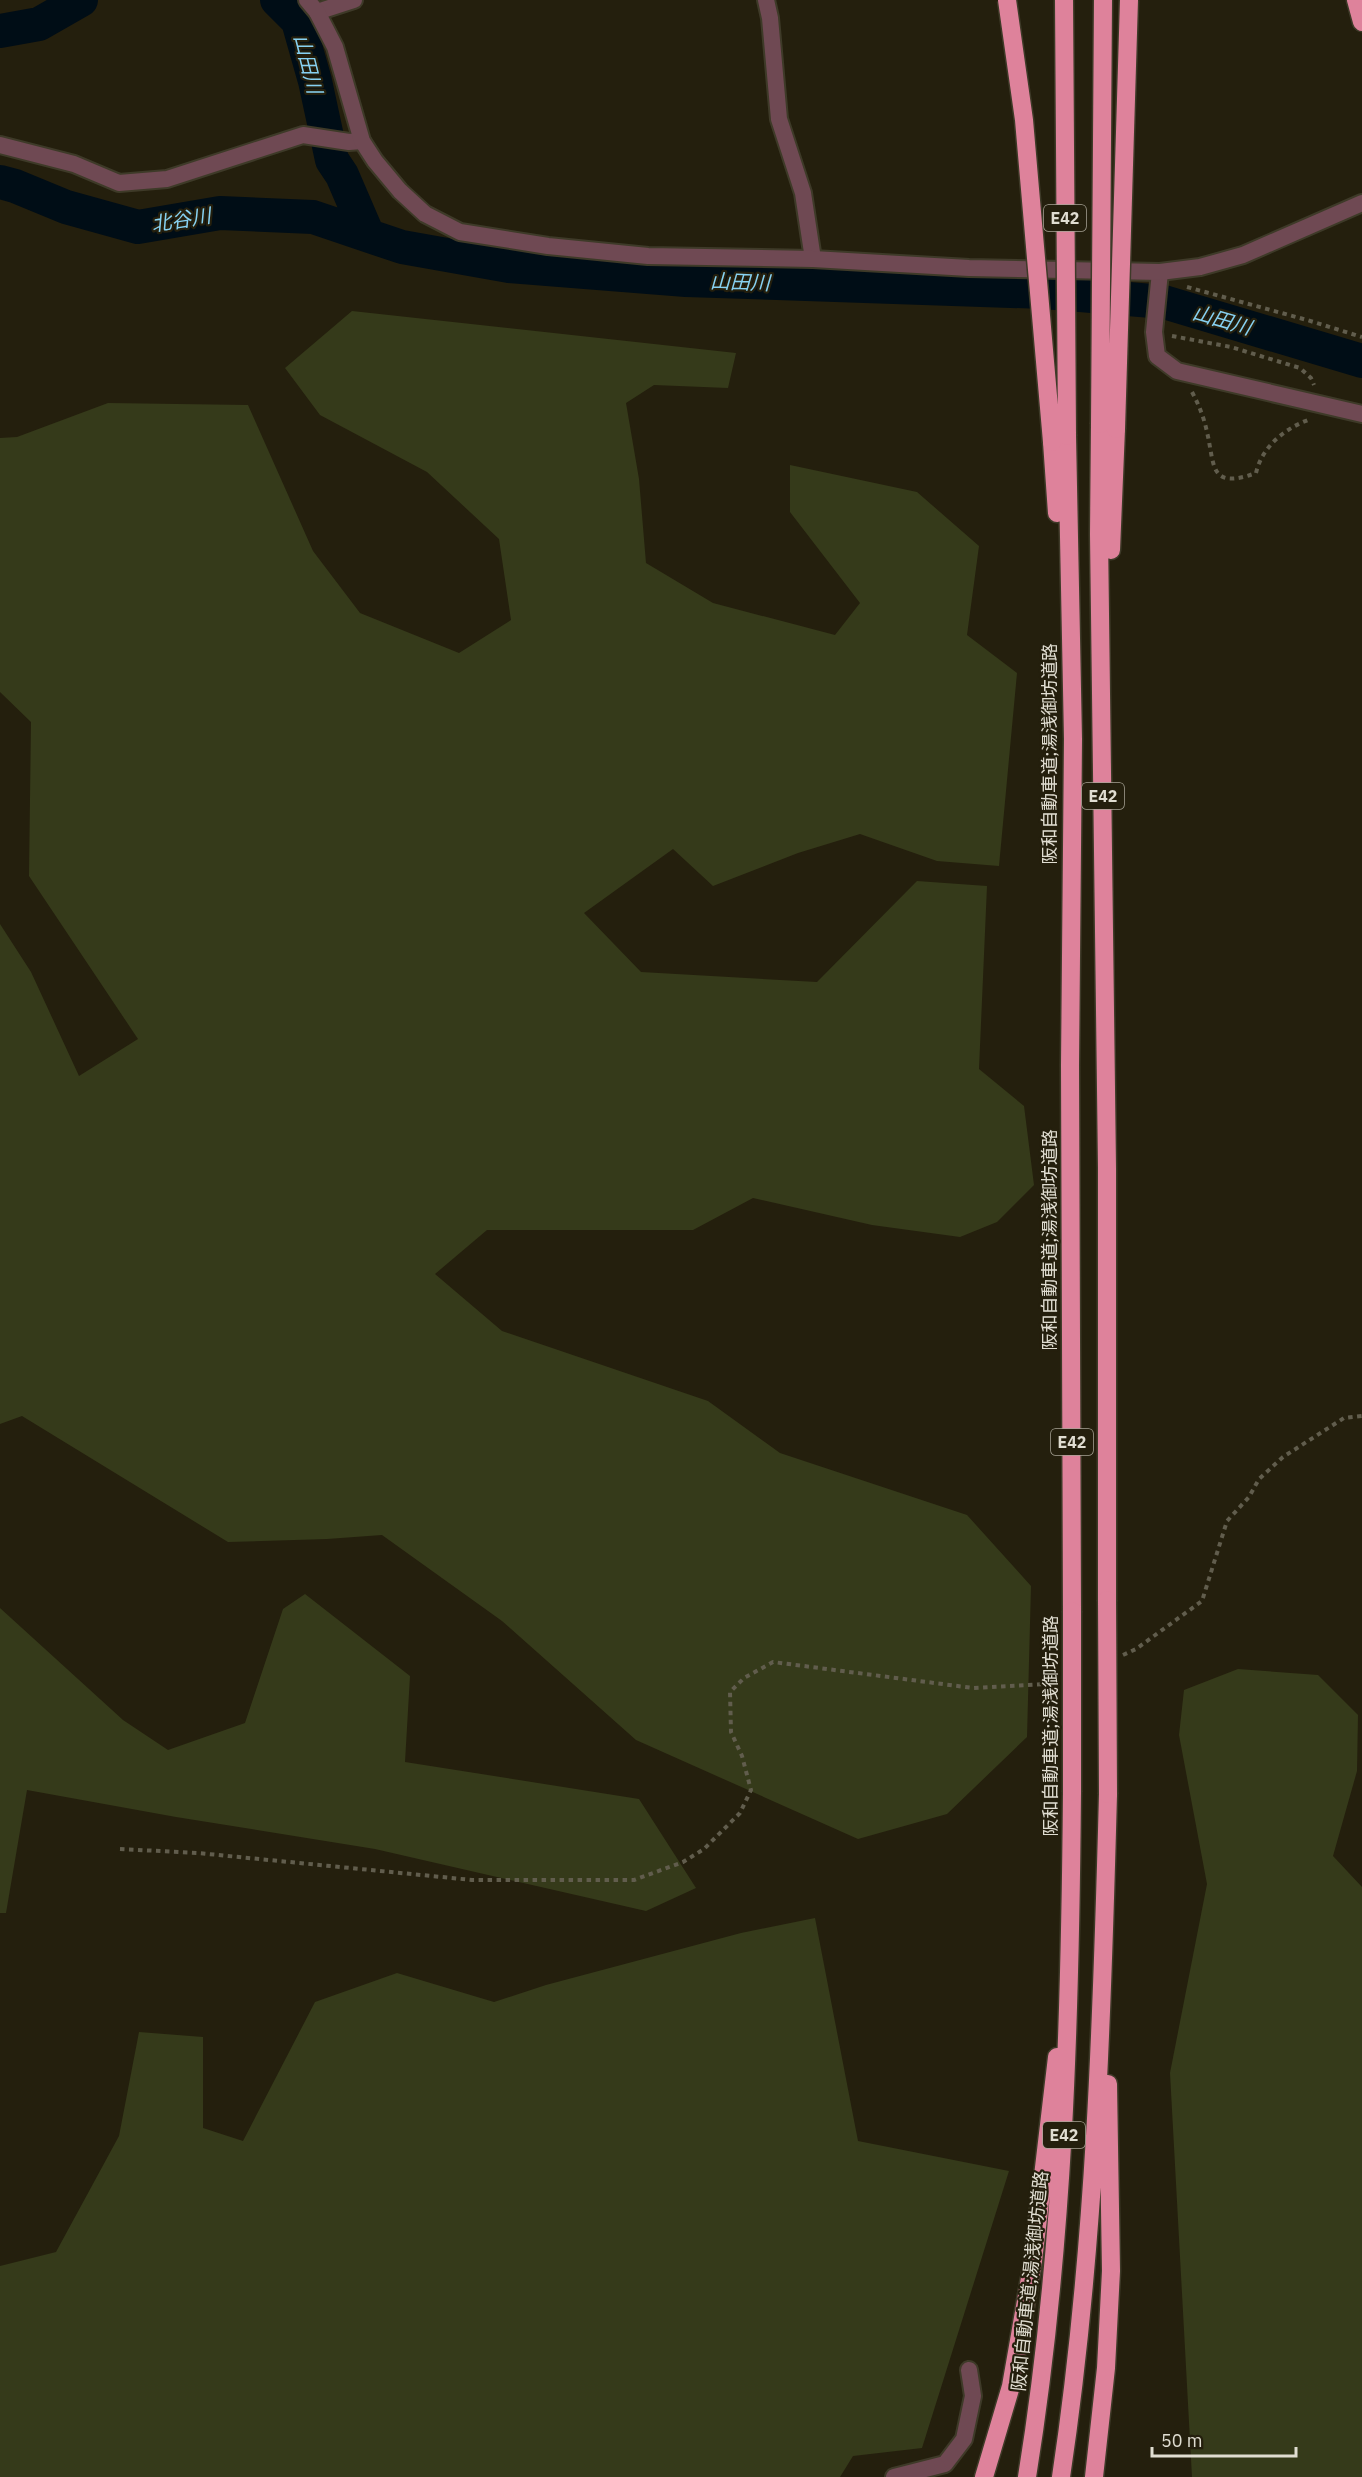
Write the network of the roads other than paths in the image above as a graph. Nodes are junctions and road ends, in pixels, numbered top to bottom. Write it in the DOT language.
graph roads {
  1 [pos="354,0"];
  2 [pos="766,0"];
  3 [pos="1007,0"];
  4 [pos="1064,0"];
  5 [pos="1103,0"];
  6 [pos="1129,0"];
  7 [pos="1356,0"];
  8 [pos="312,6"];
  9 [pos="1362,22"];
  10 [pos="355,141"];
  11 [pos="0,145"];
  12 [pos="1362,203"];
  13 [pos="813,259"];
  14 [pos="1160,272"];
  15 [pos="1362,414"];
  16 [pos="1108,426"];
  17 [pos="1059,439"];
  18 [pos="1071,1921"];
  19 [pos="1103,1963"];
  20 [pos="969,2370"];
  21 [pos="894,2477"];
  22 [pos="984,2477"];
  23 [pos="1027,2477"];
  24 [pos="1061,2477"];
  25 [pos="1094,2477"];
  1 -- 8 [label="street"];
  2 -- 13 [label="street"];
  3 -- 17 [label="highway, bridge"];
  4 -- 17 [label="highway, E42, bridge"];
  5 -- 16 [label="highway, E42, bridge"];
  6 -- 16 [label="highway, bridge"];
  7 -- 9 [label="highway"];
  8 -- 10 [label="street"];
  10 -- 11 [label="street"];
  10 -- 13 [label="street"];
  12 -- 14 [label="street"];
  13 -- 14 [label="street"];
  14 -- 15 [label="street"];
  16 -- 19 [label="highway, E42, bridge"];
  17 -- 18 [label="highway, 阪和自動車道;湯浅御坊道路 / E42, bridge"];
  18 -- 22 [label="highway"];
  18 -- 23 [label="highway, 阪和自動車道;湯浅御坊道路 / E42"];
  19 -- 24 [label="highway, E42"];
  19 -- 25 [label="highway"];
  20 -- 21 [label="street"];
}
